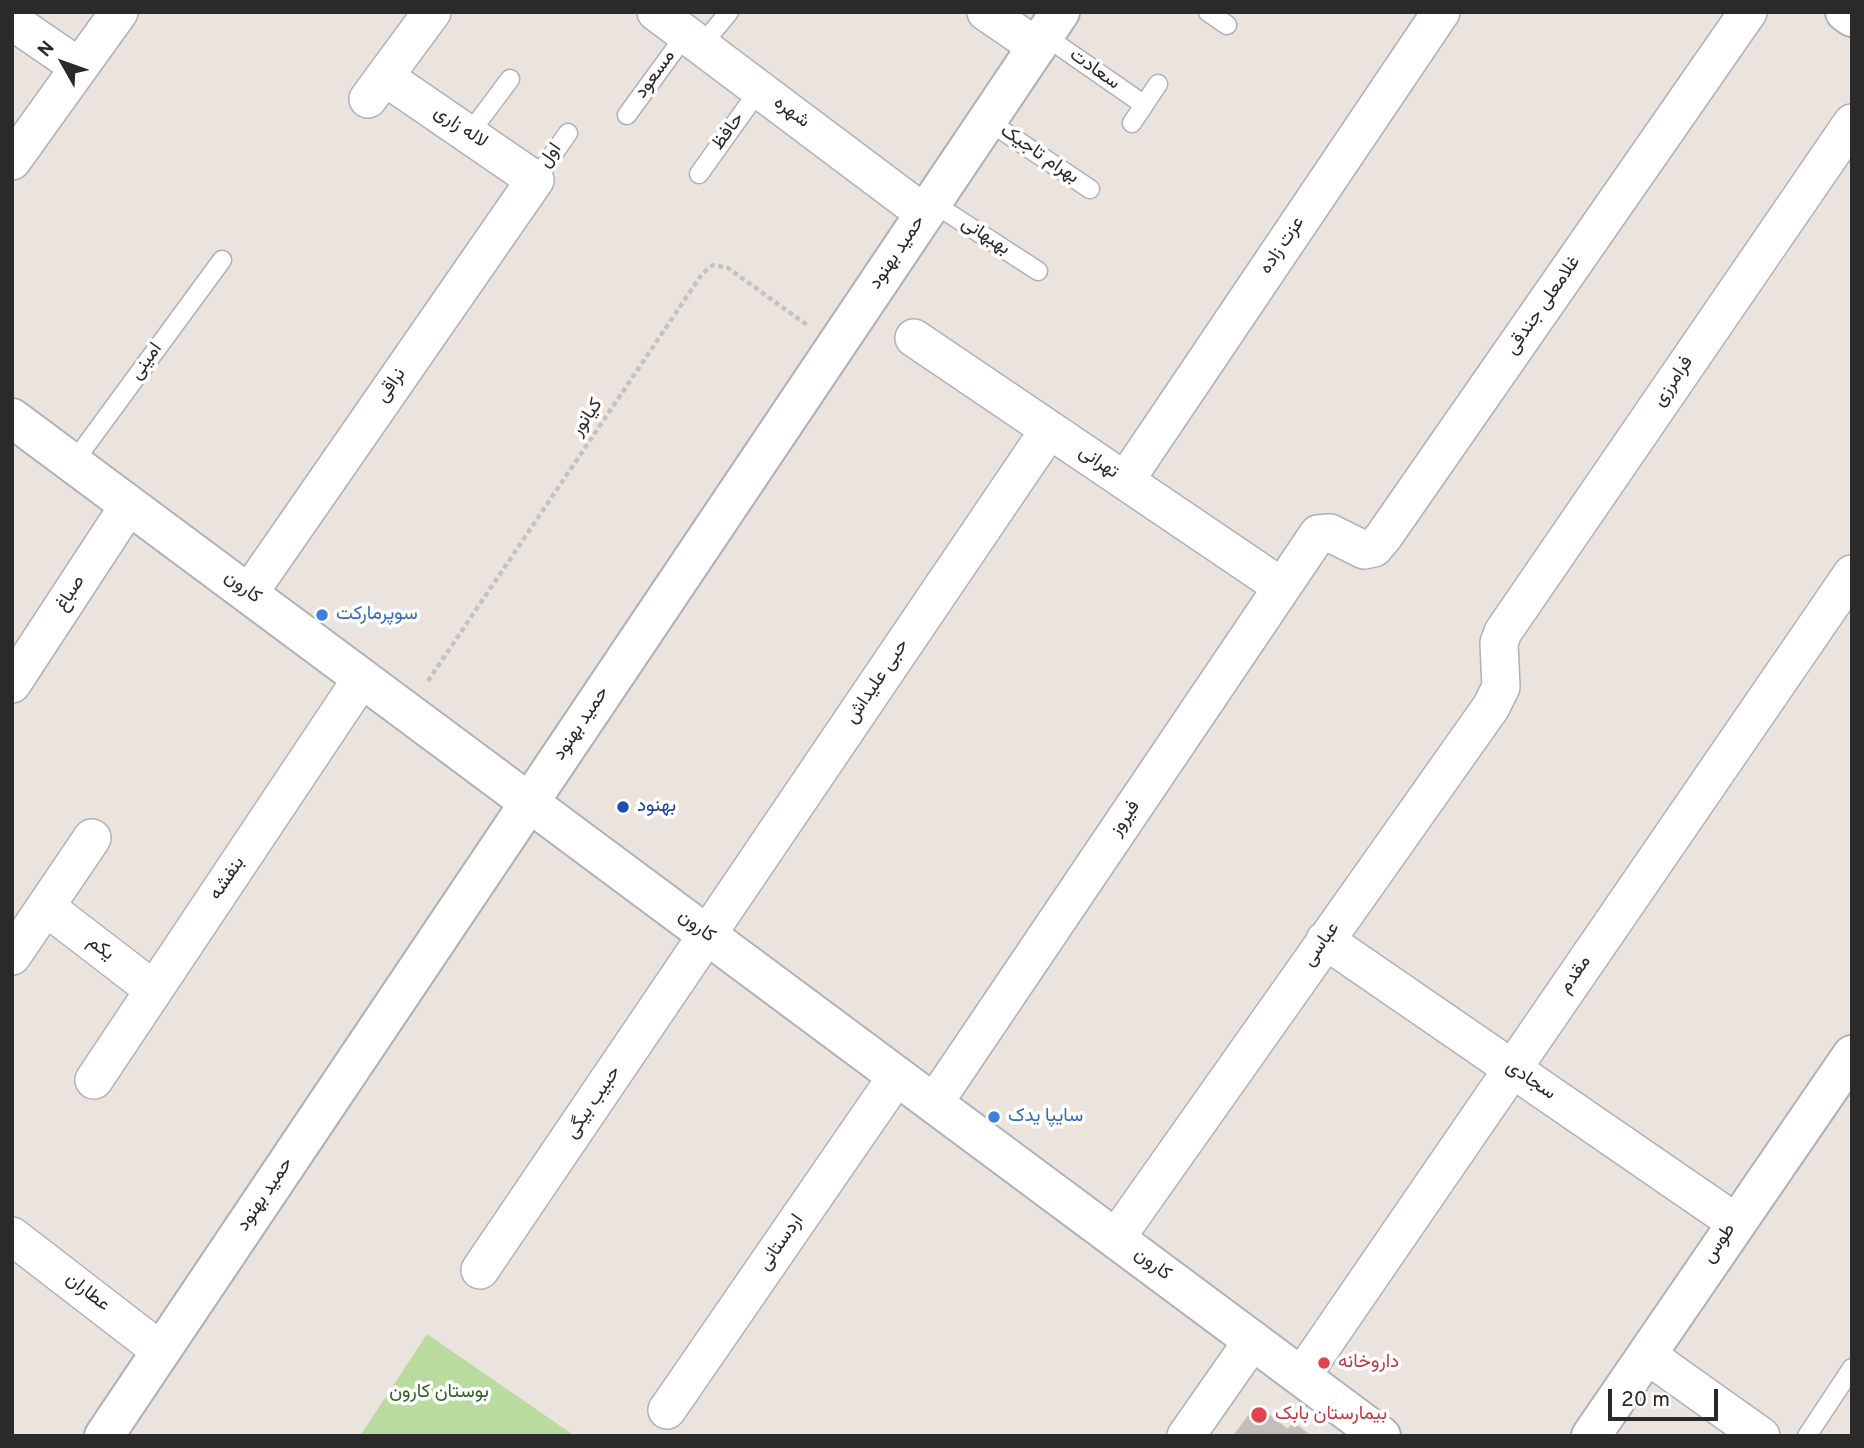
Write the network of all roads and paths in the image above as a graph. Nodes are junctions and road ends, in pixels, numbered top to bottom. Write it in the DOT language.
graph roads {
  1 [pos="119,12"];
  2 [pos="432,12"];
  3 [pos="656,12"];
  4 [pos="729,12"];
  5 [pos="986,12"];
  6 [pos="1208,12"];
  7 [pos="1441,12"];
  8 [pos="1748,12"];
  9 [pos="1845,12"];
  10 [pos="1852,17"];
  11 [pos="12,21"];
  12 [pos="1227,25"];
  13 [pos="1047,32"];
  14 [pos="693,40"];
  15 [pos="79,67"];
  16 [pos="510,79"];
  17 [pos="1158,84"];
  18 [pos="759,90"];
  19 [pos="1143,104"];
  20 [pos="627,115"];
  21 [pos="988,121"];
  22 [pos="1132,122"];
  23 [pos="1852,123"];
  24 [pos="568,133"];
  25 [pos="469,134"];
  26 [pos="12,161"];
  27 [pos="699,174"];
  28 [pos="535,180"];
  29 [pos="1090,189"];
  30 [pos="929,208"];
  31 [pos="222,260"];
  32 [pos="1038,271"];
  33 [pos="914,338"];
  34 [pos="836,346"];
  35 [pos="14,423"];
  36 [pos="1049,429"];
  37 [pos="73,463"];
  38 [pos="1125,481"];
  39 [pos="129,505"];
  40 [pos="1318,534"];
  41 [pos="1852,574"];
  42 [pos="1282,587"];
  43 [pos="249,593"];
  44 [pos="1499,643"];
  45 [pos="362,678"];
  46 [pos="12,684"];
  47 [pos="407,712"];
  48 [pos="529,803"];
  49 [pos="92,838"];
  50 [pos="46,907"];
  51 [pos="708,935"];
  52 [pos="1325,940"];
  53 [pos="12,956"];
  54 [pos="154,990"];
  55 [pos="1852,1055"];
  56 [pos="1512,1069"];
  57 [pos="897,1076"];
  58 [pos="94,1080"];
  59 [pos="934,1103"];
  60 [pos="1735,1222"];
  61 [pos="12,1236"];
  62 [pos="1116,1238"];
  63 [pos="480,1270"];
  64 [pos="1252,1340"];
  65 [pos="161,1351"];
  66 [pos="1647,1355"];
  67 [pos="1852,1368"];
  68 [pos="1301,1377"];
  69 [pos="667,1410"];
  70 [pos="1753,1433"];
  71 [pos="104,1436"];
  72 [pos="1186,1436"];
  73 [pos="1381,1436"];
  74 [pos="1591,1436"];
  75 [pos="1807,1436"];
  1 -- 15 [label="street"];
  2 -- 25 [label="street, لاله زاری"];
  3 -- 14 [label="street, شهره"];
  4 -- 14 [label="lane, مسعود"];
  5 -- 13 [label="street"];
  6 -- 12 [label="lane"];
  7 -- 38 [label="street, عزت زاده"];
  8 -- 40 [label="street, غلامعلی جندقی"];
  9 -- 10 [label="street"];
  11 -- 15 [label="street"];
  13 -- 19 [label="lane, سعادت"];
  13 -- 21 [label="street, حمید بهنود"];
  14 -- 18 [label="street, شهره"];
  14 -- 20 [label="lane, مسعود"];
  15 -- 26 [label="street"];
  16 -- 25 [label="lane"];
  17 -- 19 [label="lane"];
  18 -- 27 [label="lane, حافظ"];
  18 -- 30 [label="street, شهره"];
  19 -- 22 [label="lane"];
  21 -- 29 [label="lane, بهرام تاجیک"];
  21 -- 30 [label="street, حمید بهنود"];
  23 -- 44 [label="street, فرامرزی"];
  24 -- 28 [label="lane, اول"];
  25 -- 28 [label="street, لاله زاری"];
  28 -- 43 [label="street, نراقی"];
  30 -- 32 [label="lane, بهبهانی"];
  30 -- 34 [label="street, حمید بهنود"];
  31 -- 37 [label="lane, امینی"];
  33 -- 36 [label="street, تهرانی"];
  34 -- 47 [label="path, کیانور"];
  34 -- 48 [label="street, حمید بهنود"];
  35 -- 37 [label="street, کارون"];
  36 -- 38 [label="street, تهرانی"];
  36 -- 51 [label="street, حبی علیداش"];
  37 -- 39 [label="street, کارون"];
  38 -- 42 [label="street, تهرانی"];
  39 -- 43 [label="street, کارون"];
  39 -- 46 [label="street, صباغ"];
  40 -- 42 [label="street, فیروز"];
  41 -- 56 [label="street, مقدم"];
  42 -- 59 [label="street, فیروز"];
  43 -- 45 [label="street, کارون"];
  44 -- 52 [label="street, عباسی"];
  45 -- 47 [label="street, کارون"];
  45 -- 54 [label="street, بنفشه"];
  47 -- 48 [label="street, کارون"];
  48 -- 51 [label="street, کارون"];
  48 -- 65 [label="street, حمید بهنود"];
  49 -- 50 [label="street"];
  50 -- 53 [label="street"];
  50 -- 54 [label="street, یکم"];
  51 -- 57 [label="street, کارون"];
  51 -- 63 [label="street, حبیب بیگی"];
  52 -- 56 [label="street, سجادی"];
  52 -- 62 [label="street, عباسی"];
  54 -- 58 [label="street, بنفشه"];
  55 -- 60 [label="street, طوس"];
  56 -- 60 [label="street, سجادی"];
  56 -- 68 [label="street, مقدم"];
  57 -- 59 [label="street, کارون"];
  57 -- 69 [label="street, اردستانی"];
  59 -- 62 [label="street, کارون"];
  60 -- 66 [label="street, طوس"];
  61 -- 65 [label="street, عطاران"];
  62 -- 64 [label="street, کارون"];
  64 -- 68 [label="street, کارون"];
  64 -- 72 [label="street"];
  65 -- 71 [label="street, حمید بهنود"];
  66 -- 70 [label="street"];
  66 -- 74 [label="street, طوس"];
  67 -- 75 [label="lane"];
  68 -- 73 [label="street, کارون"];
}
